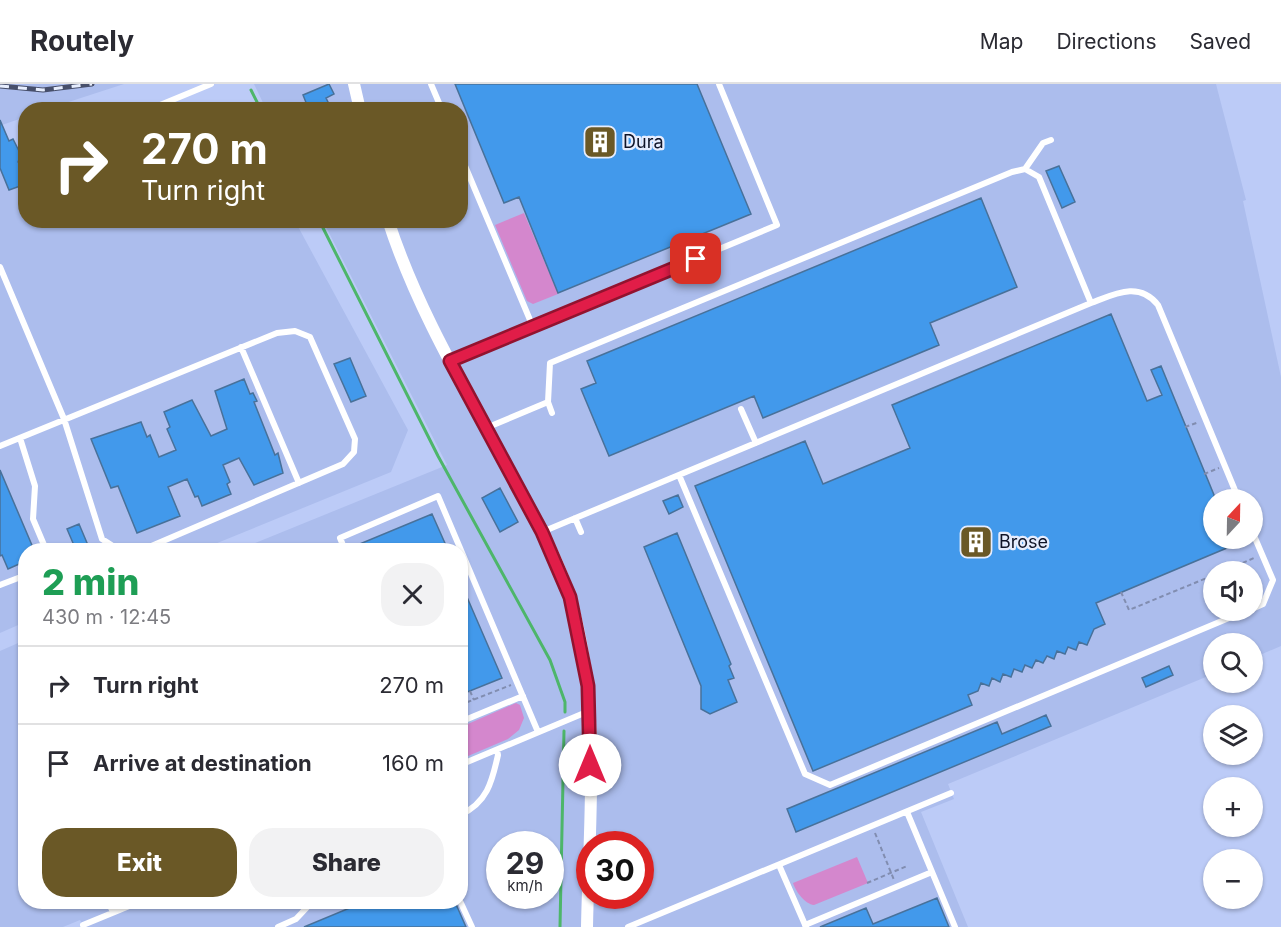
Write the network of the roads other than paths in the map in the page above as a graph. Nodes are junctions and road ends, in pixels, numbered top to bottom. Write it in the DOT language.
graph roads {
  1 [pos="211,84"];
  2 [pos="354,84"];
  3 [pos="431,84"];
  4 [pos="719,84"];
  5 [pos="167,102"];
  6 [pos="358,102"];
  7 [pos="439,102"];
  8 [pos="1051,140"];
  9 [pos="1025,169"];
  10 [pos="468,173"];
  11 [pos="391,228"];
  12 [pos="0,267"];
  13 [pos="1091,303"];
  14 [pos="533,327"];
  15 [pos="241,347"];
  16 [pos="450,361"];
  17 [pos="548,402"];
  18 [pos="741,409"];
  19 [pos="552,413"];
  20 [pos="64,419"];
  21 [pos="486,428"];
  22 [pos="20,438"];
  23 [pos="756,443"];
  24 [pos="0,446"];
  25 [pos="679,475"];
  26 [pos="299,483"];
  27 [pos="1234,489"];
  28 [pos="575,518"];
  29 [pos="542,532"];
  30 [pos="581,532"];
  31 [pos="43,543"];
  32 [pos="109,543"];
  33 [pos="158,543"];
  34 [pos="342,543"];
  35 [pos="458,543"];
  36 [pos="1260,549"];
  37 [pos="468,567"];
  38 [pos="18,578"];
  39 [pos="0,585"];
  40 [pos="1263,604"];
  41 [pos="1222,621"];
  42 [pos="523,696"];
  43 [pos="590,711"];
  44 [pos="468,719"];
  45 [pos="538,732"];
  46 [pos="497,750"];
  47 [pos="468,762"];
  48 [pos="951,793"];
  49 [pos="468,811"];
  50 [pos="907,812"];
  51 [pos="779,865"];
  52 [pos="932,872"];
  53 [pos="112,909"];
  54 [pos="121,909"];
  55 [pos="305,909"];
  56 [pos="464,909"];
  57 [pos="113,912"];
  58 [pos="83,925"];
  59 [pos="805,926"];
  60 [pos="278,927"];
  61 [pos="472,927"];
  62 [pos="587,927"];
  63 [pos="628,927"];
  64 [pos="955,927"];
  1 -- 5 [label="lane"];
  2 -- 6 [label="street"];
  3 -- 7 [label="lane"];
  4 -- 14 [label="lane"];
  8 -- 9 [label="lane"];
  9 -- 13 [label="lane"];
  9 -- 17 [label="lane"];
  10 -- 14 [label="lane"];
  11 -- 16 [label="street"];
  12 -- 20 [label="lane"];
  13 -- 23 [label="lane"];
  13 -- 27 [label="lane"];
  14 -- 16 [label="lane"];
  15 -- 20 [label="lane"];
  15 -- 26 [label="lane"];
  15 -- 26 [label="lane"];
  16 -- 21 [label="street"];
  17 -- 19 [label="lane"];
  17 -- 21 [label="lane"];
  18 -- 23 [label="lane"];
  20 -- 22 [label="lane"];
  20 -- 32 [label="lane"];
  21 -- 29 [label="street"];
  22 -- 24 [label="lane"];
  22 -- 31 [label="lane"];
  23 -- 25 [label="lane"];
  25 -- 28 [label="lane"];
  25 -- 41 [label="lane"];
  26 -- 33 [label="lane"];
  28 -- 29 [label="lane"];
  28 -- 30 [label="lane"];
  29 -- 43 [label="street"];
  34 -- 35 [label="lane"];
  36 -- 40 [label="lane"];
  37 -- 42 [label="lane"];
  38 -- 39 [label="lane"];
  42 -- 44 [label="lane"];
  42 -- 45 [label="lane"];
  43 -- 45 [label="lane"];
  43 -- 62 [label="street"];
  45 -- 46 [label="lane"];
  46 -- 47 [label="lane"];
  46 -- 49 [label="lane"];
  48 -- 50 [label="lane"];
  50 -- 51 [label="lane"];
  50 -- 52 [label="lane"];
  51 -- 59 [label="lane"];
  51 -- 63 [label="lane"];
  52 -- 59 [label="lane"];
  52 -- 64 [label="lane"];
  53 -- 57 [label="lane"];
  54 -- 57 [label="lane"];
  55 -- 60 [label="lane"];
  56 -- 61 [label="lane"];
  57 -- 58 [label="lane"];
}
